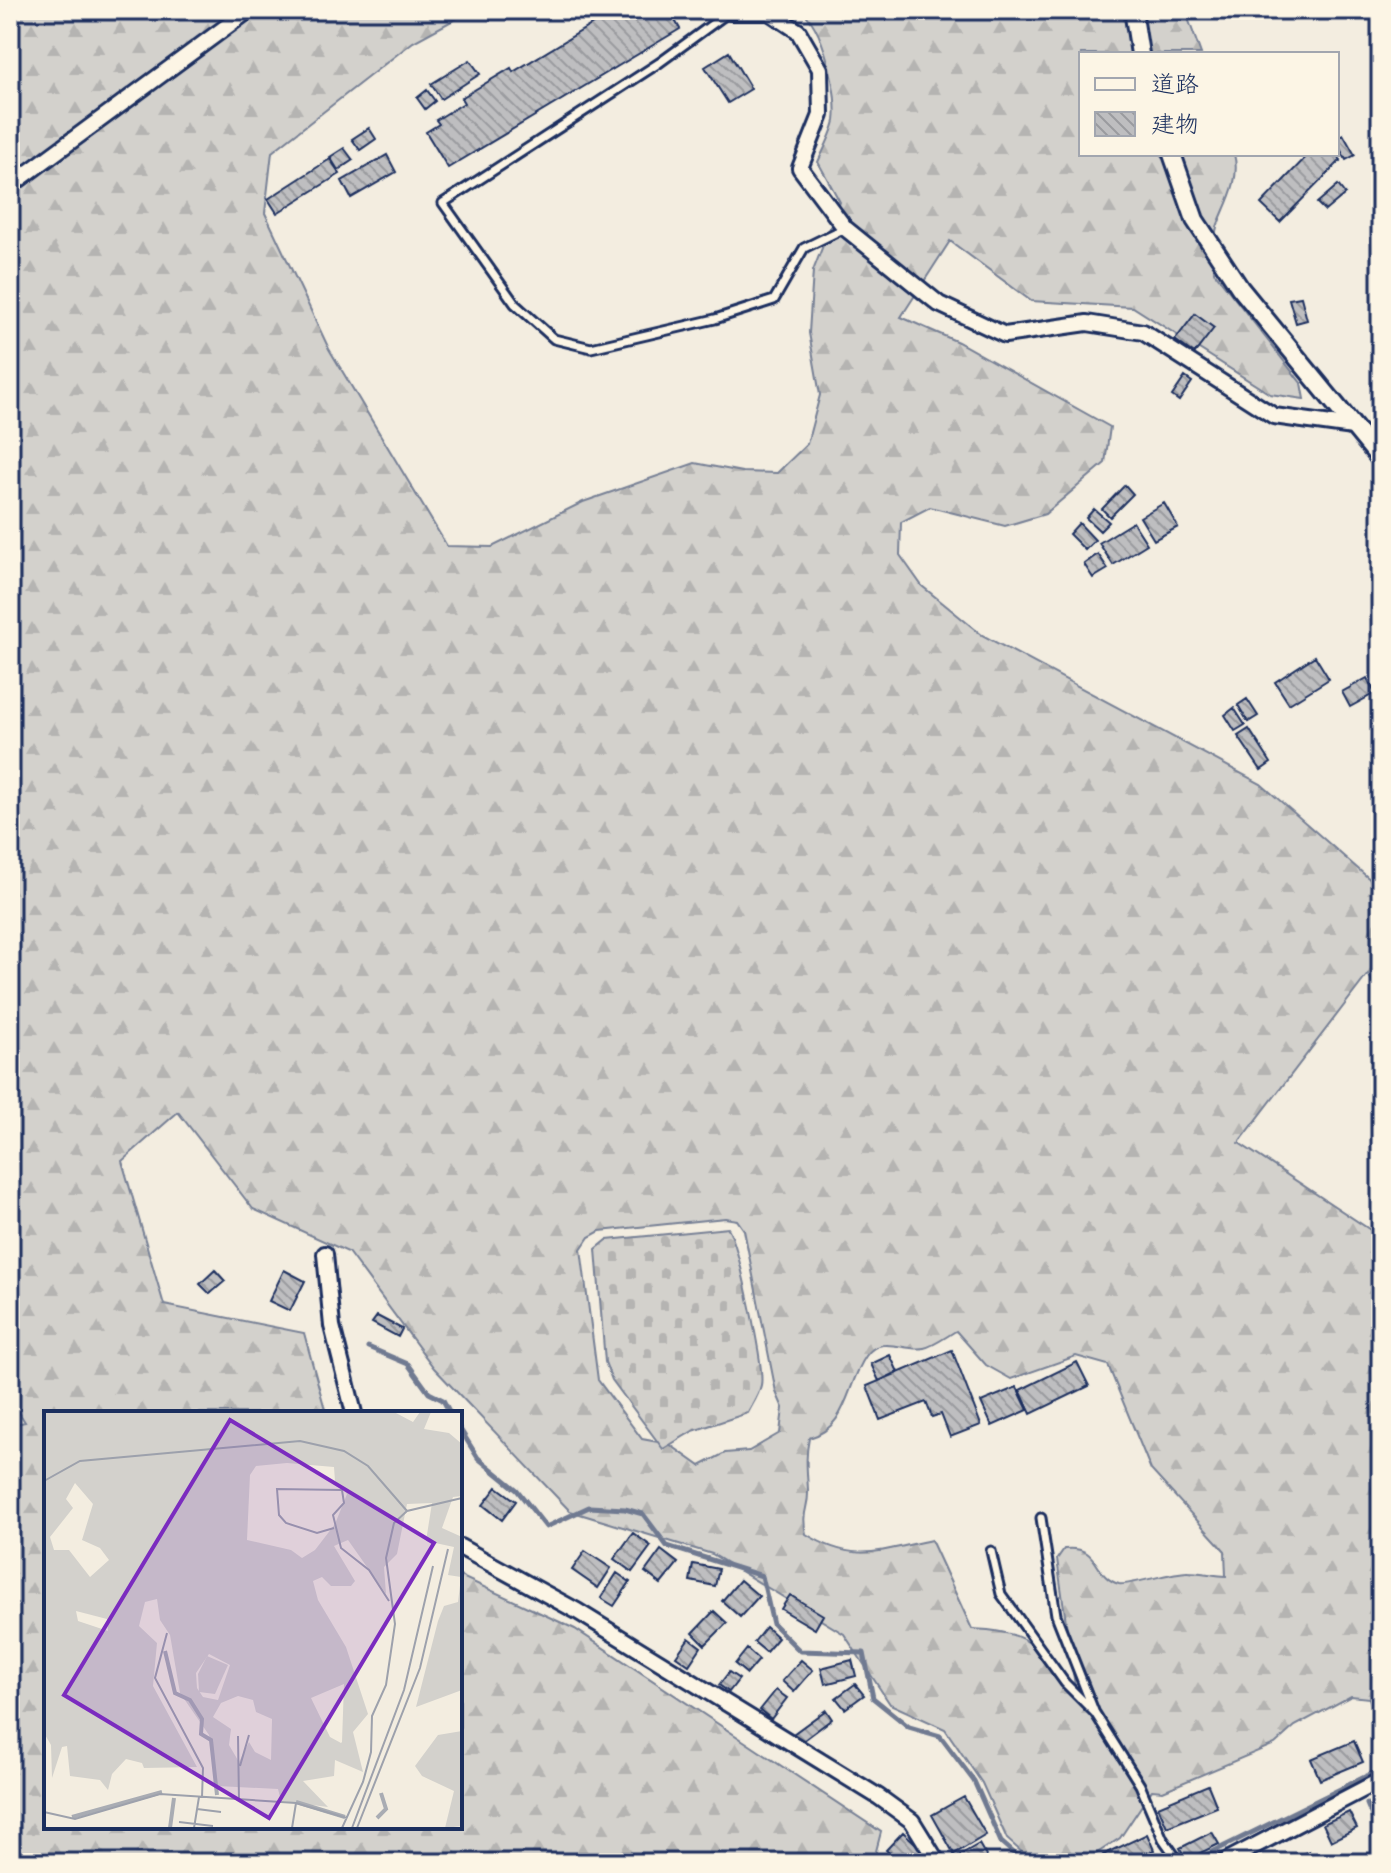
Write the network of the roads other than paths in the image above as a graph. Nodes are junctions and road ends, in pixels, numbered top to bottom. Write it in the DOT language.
graph roads {
  1 [pos="249,10"];
  2 [pos="1133,10"];
  3 [pos="729,12"];
  4 [pos="1140,52"];
  5 [pos="1173,156"];
  6 [pos="10,186"];
  7 [pos="845,228"];
  8 [pos="1353,427"];
  9 [pos="1381,460"];
  10 [pos="325,1254"];
  11 [pos="353,1411"];
  12 [pos="1041,1518"];
  13 [pos="462,1548"];
  14 [pos="991,1551"];
  15 [pos="1095,1713"];
  16 [pos="1381,1780"];
  17 [pos="938,1863"];
  18 [pos="1180,1863"];
  19 [pos="1222,1863"];
  1 -- 6 [label="street"];
  2 -- 4 [label="street"];
  3 -- 7 [label="street"];
  3 -- 7 [label="lane"];
  5 -- 8 [label="street"];
  7 -- 8 [label="street"];
  8 -- 9 [label="street"];
  10 -- 11 [label="street"];
  12 -- 15 [label="lane"];
  13 -- 17 [label="street"];
  14 -- 15 [label="lane"];
  15 -- 18 [label="lane"];
  16 -- 19 [label="street"];
}
